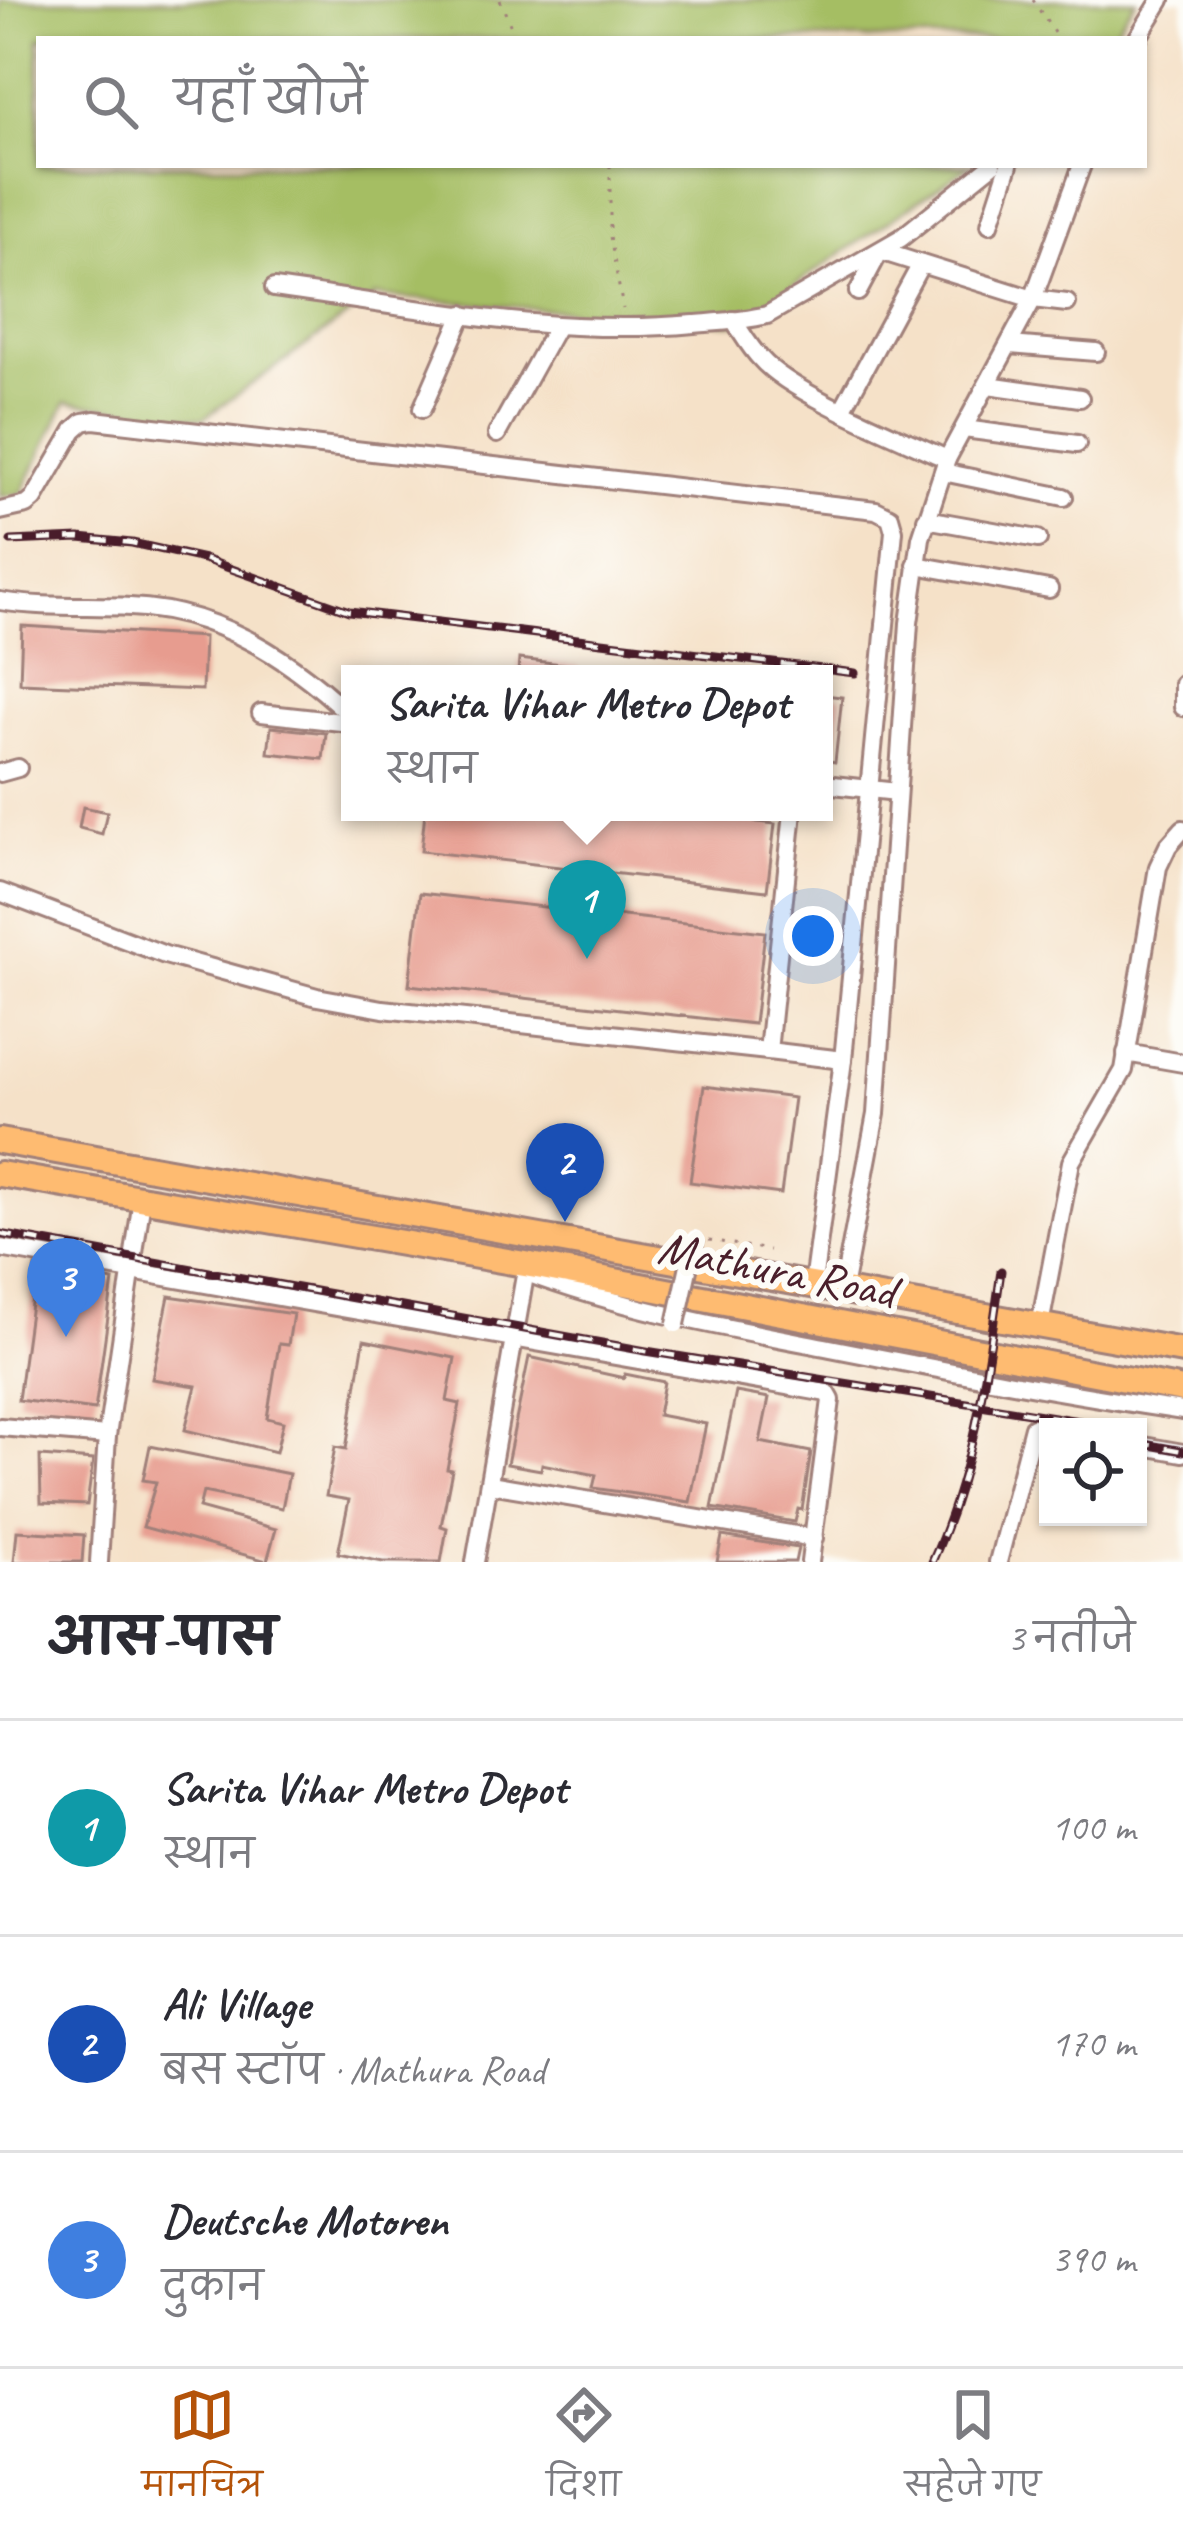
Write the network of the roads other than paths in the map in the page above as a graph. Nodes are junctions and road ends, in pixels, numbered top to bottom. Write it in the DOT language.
graph roads {
  1 [pos="1161,0"];
  2 [pos="1139,36"];
  3 [pos="988,168"];
  4 [pos="1009,168"];
  5 [pos="1081,168"];
  6 [pos="990,224"];
  7 [pos="880,251"];
  8 [pos="921,263"];
  9 [pos="274,288"];
  10 [pos="858,292"];
  11 [pos="1033,299"];
  12 [pos="1066,303"];
  13 [pos="463,314"];
  14 [pos="733,320"];
  15 [pos="556,326"];
  16 [pos="1010,345"];
  17 [pos="1096,352"];
  18 [pos="988,385"];
  19 [pos="1080,398"];
  20 [pos="422,409"];
  21 [pos="842,410"];
  22 [pos="964,429"];
  23 [pos="497,434"];
  24 [pos="1077,444"];
  25 [pos="945,466"];
  26 [pos="1064,497"];
  27 [pos="0,511"];
  28 [pos="926,519"];
  29 [pos="1038,539"];
  30 [pos="916,565"];
  31 [pos="1048,589"];
  32 [pos="0,601"];
  33 [pos="1183,684"];
  34 [pos="1183,706"];
  35 [pos="341,712"];
  36 [pos="261,713"];
  37 [pos="341,718"];
  38 [pos="833,785"];
  39 [pos="867,789"];
  40 [pos="897,792"];
  41 [pos="792,821"];
  42 [pos="1183,829"];
  43 [pos="0,892"];
  44 [pos="767,1052"];
  45 [pos="1126,1053"];
  46 [pos="843,1060"];
  47 [pos="1183,1063"];
  48 [pos="0,1142"];
  49 [pos="0,1174"];
  50 [pos="142,1199"];
  51 [pos="695,1238"];
  52 [pos="0,1248"];
  53 [pos="526,1268"];
  54 [pos="133,1269"];
  55 [pos="813,1284"];
  56 [pos="843,1289"];
  57 [pos="676,1324"];
  58 [pos="1040,1325"];
  59 [pos="512,1336"];
  60 [pos="1183,1351"];
  61 [pos="1183,1390"];
  62 [pos="1183,1411"];
  63 [pos="0,1427"];
  64 [pos="1039,1428"];
  65 [pos="107,1436"];
  66 [pos="1147,1447"];
  67 [pos="1183,1453"];
  68 [pos="490,1484"];
  69 [pos="814,1538"];
  70 [pos="99,1562"];
  71 [pos="475,1562"];
  72 [pos="810,1562"];
  73 [pos="998,1562"];
  1 -- 2 [label="street"];
  3 -- 7 [label="street"];
  4 -- 6 [label="street"];
  5 -- 11 [label="street"];
  7 -- 8 [label="street"];
  7 -- 10 [label="street"];
  7 -- 14 [label="street"];
  8 -- 11 [label="street"];
  8 -- 21 [label="street"];
  9 -- 13 [label="street"];
  11 -- 12 [label="street"];
  11 -- 16 [label="street"];
  13 -- 15 [label="street"];
  13 -- 20 [label="street"];
  14 -- 15 [label="street"];
  14 -- 21 [label="street"];
  15 -- 23 [label="street"];
  16 -- 17 [label="street"];
  16 -- 18 [label="street"];
  18 -- 19 [label="street"];
  18 -- 22 [label="street"];
  21 -- 25 [label="street"];
  22 -- 24 [label="street"];
  22 -- 25 [label="street"];
  25 -- 26 [label="street"];
  25 -- 28 [label="street"];
  27 -- 39 [label="street"];
  28 -- 29 [label="street"];
  28 -- 30 [label="street"];
  30 -- 31 [label="street"];
  30 -- 40 [label="street"];
  32 -- 35 [label="street"];
  33 -- 34 [label="street"];
  36 -- 37 [label="street"];
  38 -- 39 [label="street"];
  39 -- 40 [label="street"];
  39 -- 46 [label="street"];
  40 -- 56 [label="street"];
  41 -- 44 [label="street"];
  42 -- 45 [label="street"];
  43 -- 44 [label="street"];
  44 -- 46 [label="street"];
  45 -- 47 [label="street"];
  45 -- 58 [label="street"];
  46 -- 55 [label="street"];
  48 -- 55 [label="highway, Mathura Road"];
  49 -- 50 [label="highway, Mathura Road"];
  50 -- 53 [label="highway, Mathura Road"];
  50 -- 54 [label="street"];
  51 -- 57 [label="street, bridge"];
  52 -- 54 [label="street"];
  53 -- 59 [label="street"];
  53 -- 61 [label="highway, Mathura Road"];
  53 -- 62 [label="street"];
  54 -- 59 [label="street"];
  54 -- 65 [label="street"];
  55 -- 56 [label="highway, Mathura Road"];
  56 -- 58 [label="highway, Mathura Road"];
  58 -- 60 [label="highway, Mathura Road"];
  59 -- 68 [label="street"];
  59 -- 69 [label="street"];
  63 -- 65 [label="street"];
  64 -- 73 [label="street"];
  65 -- 70 [label="street"];
  66 -- 67 [label="street"];
  68 -- 69 [label="street"];
  68 -- 71 [label="street"];
  69 -- 72 [label="street"];
}
